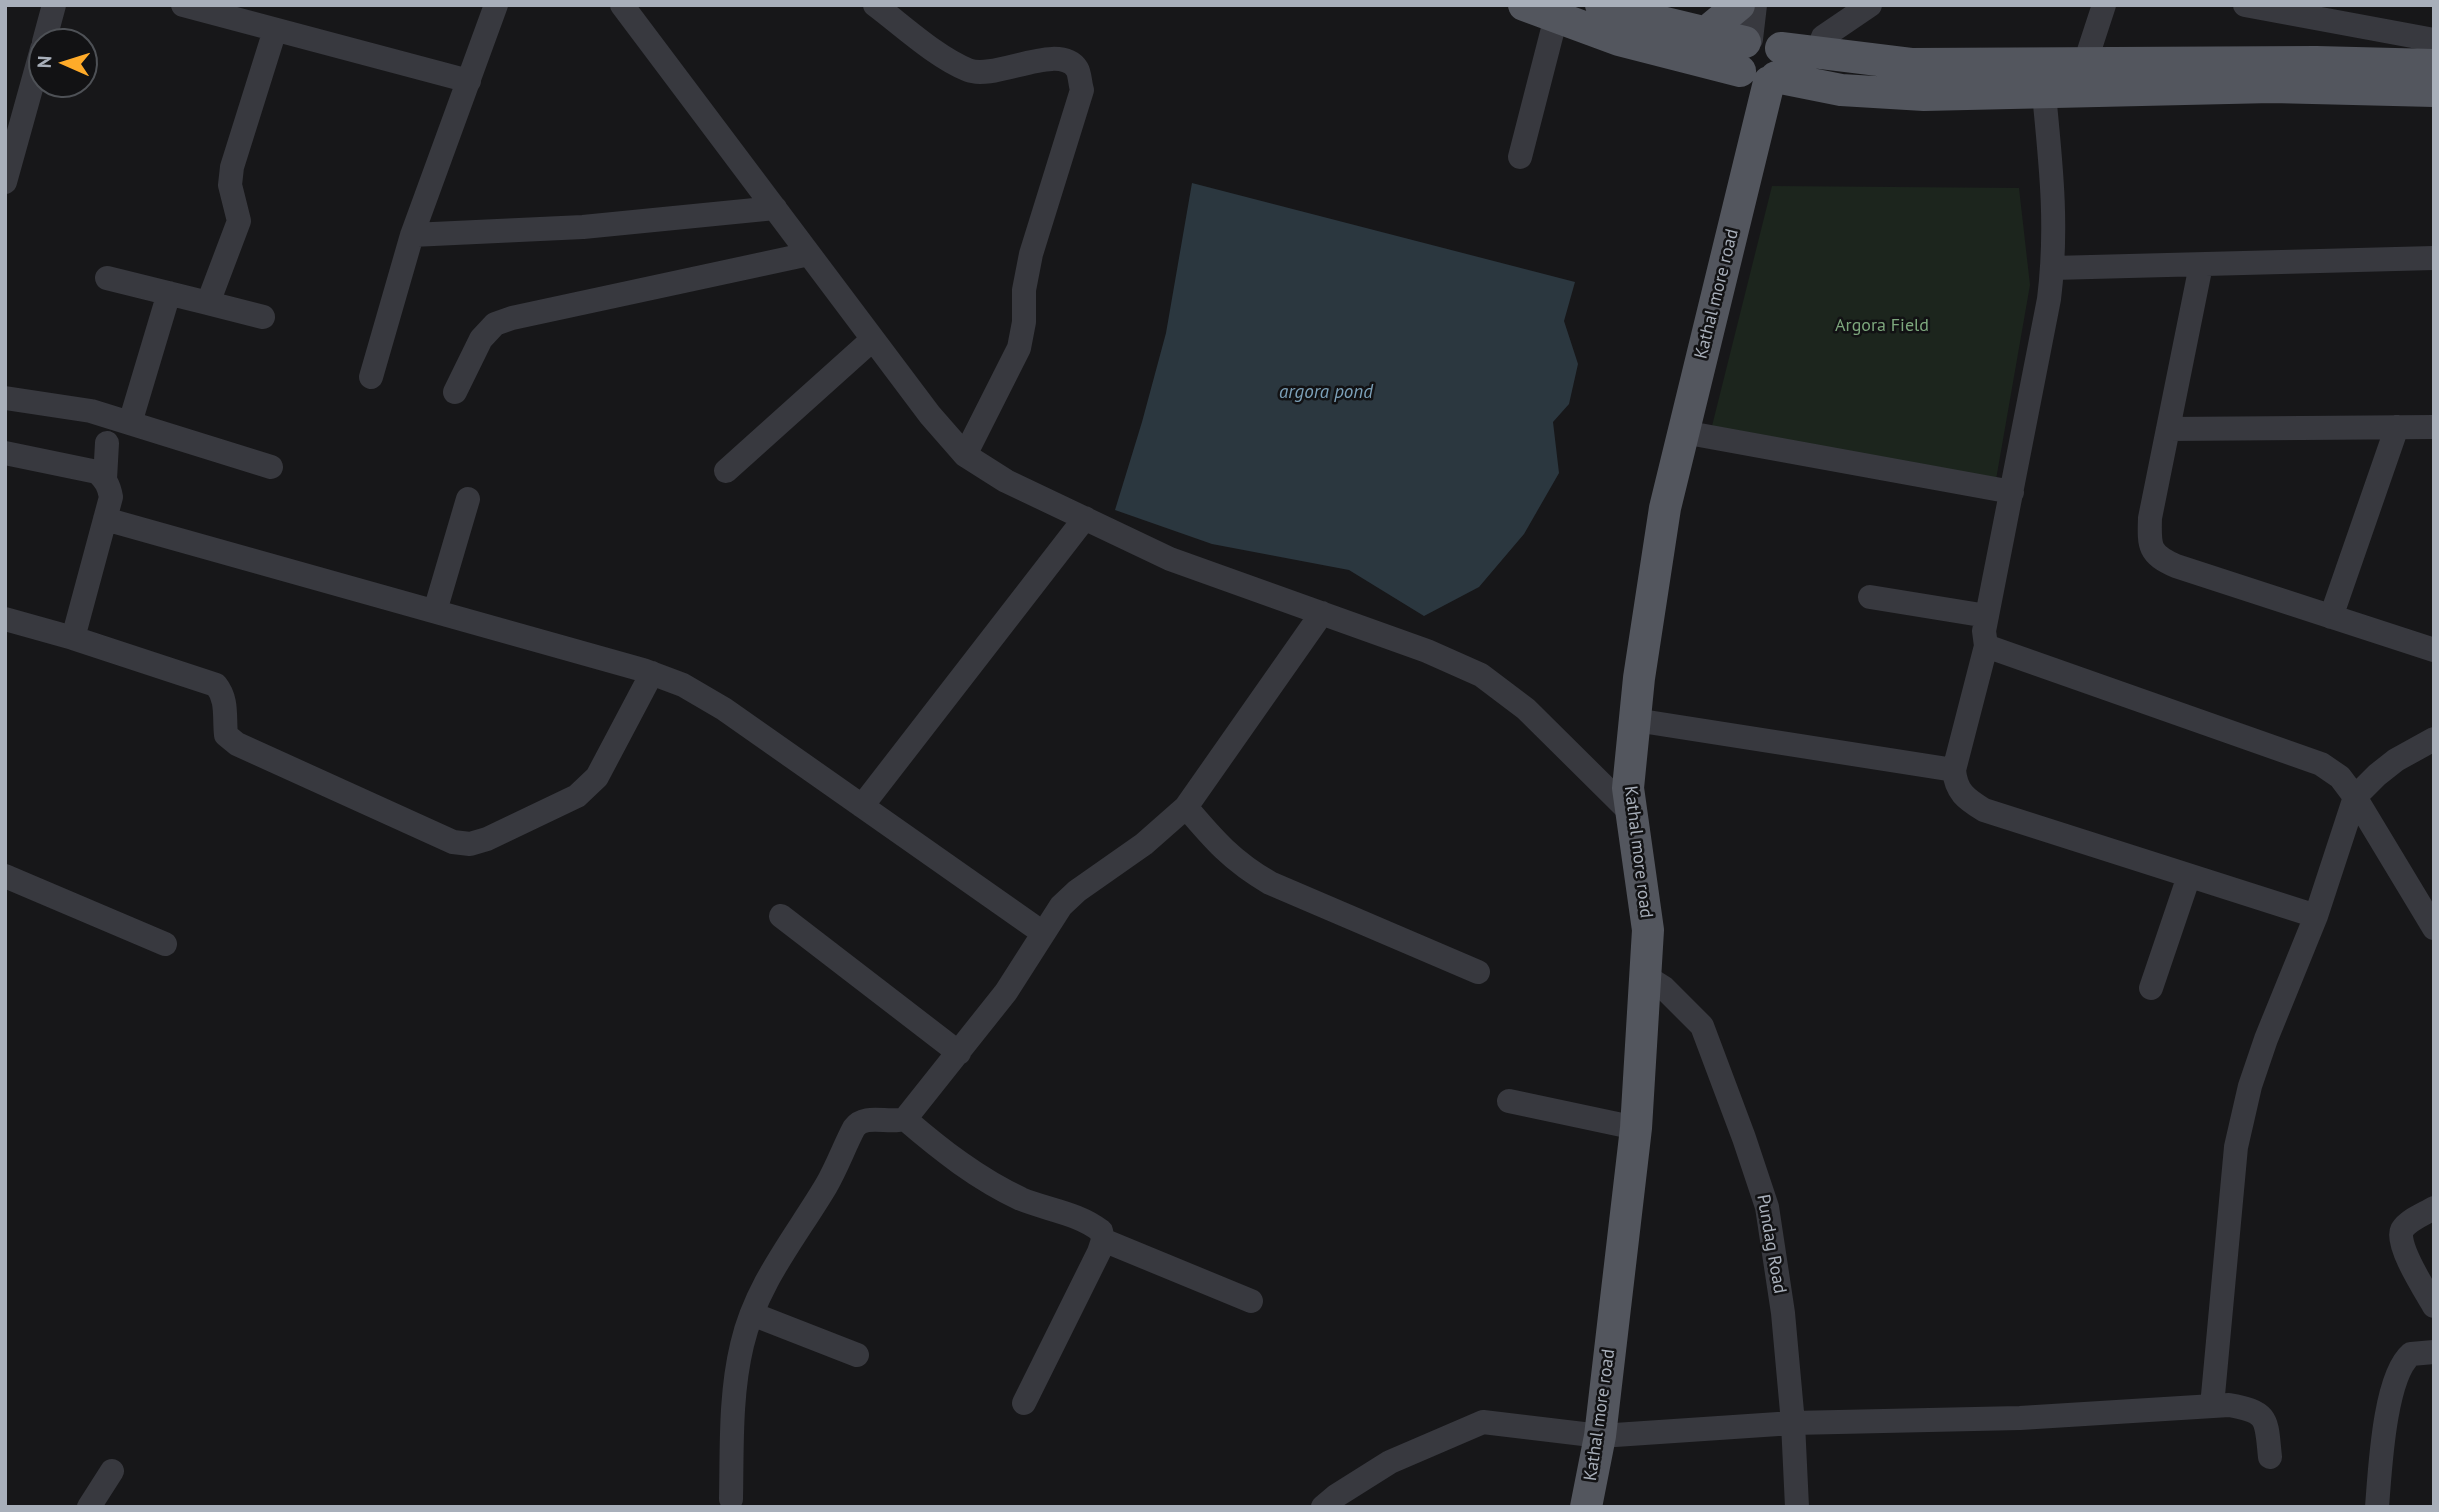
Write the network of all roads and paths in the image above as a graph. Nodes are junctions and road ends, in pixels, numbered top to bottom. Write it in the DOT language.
graph roads {
  1 [pos="54,5"];
  2 [pos="183,5"];
  3 [pos="496,5"];
  4 [pos="622,5"];
  5 [pos="875,5"];
  6 [pos="1524,5"];
  7 [pos="1601,5"];
  8 [pos="1739,5"];
  9 [pos="1755,5"];
  10 [pos="1773,5"];
  11 [pos="1870,5"];
  12 [pos="2104,5"];
  13 [pos="2245,5"];
  14 [pos="1556,17"];
  15 [pos="48,28"];
  16 [pos="275,30"];
  17 [pos="1705,33"];
  18 [pos="2434,40"];
  19 [pos="1817,54"];
  20 [pos="1761,56"];
  21 [pos="2085,62"];
  22 [pos="2434,65"];
  23 [pos="469,81"];
  24 [pos="2434,91"];
  25 [pos="2044,93"];
  26 [pos="28,98"];
  27 [pos="1520,157"];
  28 [pos="5,182"];
  29 [pos="775,208"];
  30 [pos="412,235"];
  31 [pos="809,254"];
  32 [pos="2434,258"];
  33 [pos="2201,265"];
  34 [pos="2053,268"];
  35 [pos="107,278"];
  36 [pos="169,293"];
  37 [pos="208,303"];
  38 [pos="262,317"];
  39 [pos="873,339"];
  40 [pos="371,377"];
  41 [pos="454,392"];
  42 [pos="5,398"];
  43 [pos="130,423"];
  44 [pos="2397,427"];
  45 [pos="2434,427"];
  46 [pos="2168,429"];
  47 [pos="1683,432"];
  48 [pos="107,443"];
  49 [pos="5,453"];
  50 [pos="965,455"];
  51 [pos="271,467"];
  52 [pos="726,471"];
  53 [pos="105,479"];
  54 [pos="2011,492"];
  55 [pos="468,499"];
  56 [pos="1085,518"];
  57 [pos="105,519"];
  58 [pos="1870,597"];
  59 [pos="435,611"];
  60 [pos="1322,613"];
  61 [pos="1987,616"];
  62 [pos="2330,617"];
  63 [pos="5,619"];
  64 [pos="73,638"];
  65 [pos="1986,646"];
  66 [pos="2434,650"];
  67 [pos="652,673"];
  68 [pos="1634,720"];
  69 [pos="2434,739"];
  70 [pos="1954,770"];
  71 [pos="2356,797"];
  72 [pos="862,806"];
  73 [pos="1186,807"];
  74 [pos="1632,813"];
  75 [pos="5,876"];
  76 [pos="2189,876"];
  77 [pos="781,916"];
  78 [pos="2316,916"];
  79 [pos="2434,928"];
  80 [pos="1043,933"];
  81 [pos="165,944"];
  82 [pos="1478,972"];
  83 [pos="1645,976"];
  84 [pos="2151,988"];
  85 [pos="959,1053"];
  86 [pos="1509,1101"];
  87 [pos="905,1119"];
  88 [pos="1636,1128"];
  89 [pos="2434,1208"];
  90 [pos="1103,1240"];
  91 [pos="1251,1301"];
  92 [pos="2434,1306"];
  93 [pos="752,1314"];
  94 [pos="2434,1352"];
  95 [pos="857,1355"];
  96 [pos="1024,1402"];
  97 [pos="2212,1406"];
  98 [pos="1793,1423"];
  99 [pos="1600,1436"];
  100 [pos="2270,1457"];
  101 [pos="112,1471"];
  102 [pos="732,1499"];
  103 [pos="89,1507"];
  104 [pos="1323,1507"];
  105 [pos="1586,1507"];
  106 [pos="1797,1507"];
  107 [pos="2377,1507"];
  1 -- 15 [label="street"];
  2 -- 16 [label="street"];
  3 -- 23 [label="street"];
  4 -- 29 [label="street"];
  5 -- 50 [label="street"];
  6 -- 14 [label="main road"];
  7 -- 17 [label="main road"];
  8 -- 17 [label="main road"];
  9 -- 20 [label="street"];
  10 -- 20 [label="street"];
  11 -- 19 [label="street"];
  12 -- 21 [label="street"];
  13 -- 18 [label="street"];
  14 -- 20 [label="main road"];
  14 -- 27 [label="street"];
  16 -- 23 [label="street"];
  16 -- 37 [label="street"];
  17 -- 20 [label="main road"];
  19 -- 20 [label="main road"];
  19 -- 21 [label="main road"];
  20 -- 25 [label="main road"];
  20 -- 47 [label="main road, Kathal more road"];
  21 -- 22 [label="main road"];
  23 -- 30 [label="street"];
  24 -- 25 [label="main road"];
  25 -- 34 [label="street"];
  26 -- 28 [label="street"];
  29 -- 30 [label="street"];
  29 -- 31 [label="street"];
  30 -- 40 [label="street"];
  31 -- 39 [label="street"];
  31 -- 41 [label="street"];
  32 -- 33 [label="street"];
  33 -- 34 [label="street"];
  33 -- 46 [label="street"];
  34 -- 54 [label="street"];
  35 -- 36 [label="street"];
  36 -- 37 [label="street"];
  36 -- 43 [label="street"];
  37 -- 38 [label="street"];
  39 -- 50 [label="street"];
  39 -- 52 [label="street"];
  42 -- 43 [label="street"];
  43 -- 51 [label="street"];
  44 -- 45 [label="street"];
  44 -- 46 [label="street"];
  44 -- 62 [label="street"];
  46 -- 62 [label="street"];
  47 -- 54 [label="street"];
  47 -- 68 [label="main road, Kathal more road"];
  48 -- 53 [label="street"];
  49 -- 53 [label="street"];
  50 -- 56 [label="street"];
  53 -- 57 [label="street"];
  54 -- 61 [label="street"];
  55 -- 59 [label="street"];
  56 -- 60 [label="street"];
  56 -- 72 [label="street"];
  57 -- 59 [label="street"];
  57 -- 64 [label="street"];
  58 -- 61 [label="street"];
  59 -- 67 [label="street"];
  60 -- 73 [label="street"];
  60 -- 74 [label="street"];
  61 -- 65 [label="street"];
  62 -- 66 [label="street"];
  63 -- 64 [label="street"];
  64 -- 67 [label="street"];
  65 -- 70 [label="street"];
  65 -- 71 [label="street"];
  67 -- 72 [label="street"];
  68 -- 70 [label="street"];
  68 -- 74 [label="main road, Kathal more road"];
  69 -- 71 [label="street"];
  70 -- 76 [label="street"];
  71 -- 78 [label="street"];
  71 -- 79 [label="street"];
  72 -- 80 [label="street"];
  73 -- 80 [label="street"];
  73 -- 82 [label="street"];
  74 -- 83 [label="main road, Kathal more road"];
  75 -- 81 [label="street"];
  76 -- 78 [label="street"];
  76 -- 84 [label="street"];
  77 -- 85 [label="street"];
  78 -- 97 [label="street"];
  80 -- 85 [label="street"];
  83 -- 88 [label="main road, Kathal more road"];
  83 -- 98 [label="street, Pundag Road"];
  85 -- 87 [label="street"];
  86 -- 88 [label="street"];
  87 -- 90 [label="street"];
  87 -- 93 [label="street"];
  88 -- 99 [label="main road, Kathal more road"];
  89 -- 92 [label="street"];
  90 -- 91 [label="street"];
  90 -- 96 [label="street"];
  93 -- 95 [label="street"];
  93 -- 102 [label="street"];
  94 -- 107 [label="street"];
  97 -- 98 [label="street"];
  97 -- 100 [label="street"];
  98 -- 99 [label="street"];
  98 -- 106 [label="street, Pundag Road"];
  99 -- 104 [label="street"];
  99 -- 105 [label="main road, Kathal more road"];
  101 -- 103 [label="street"];
}
